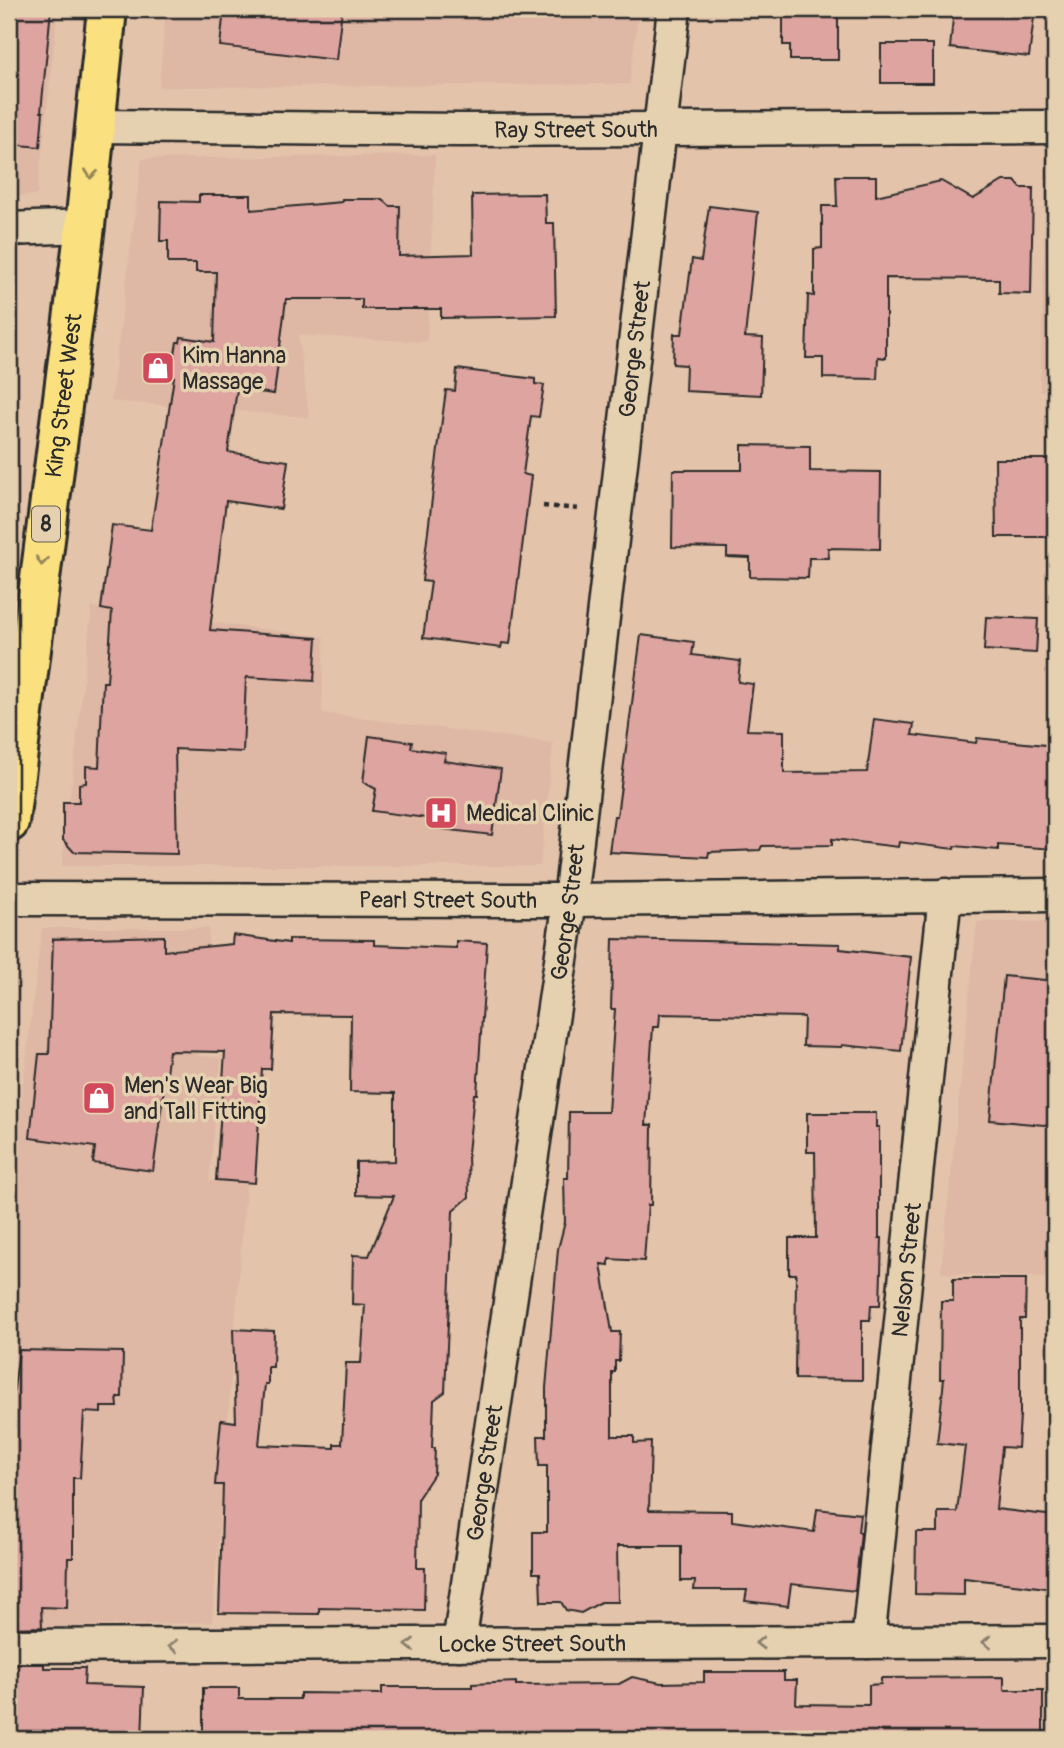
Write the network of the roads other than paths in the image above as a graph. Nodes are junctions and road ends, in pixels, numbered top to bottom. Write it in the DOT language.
graph roads {
  1 [pos="107,9"];
  2 [pos="674,9"];
  3 [pos="96,126"];
  4 [pos="1055,127"];
  5 [pos="661,128"];
  6 [pos="85,226"];
  7 [pos="9,229"];
  8 [pos="9,822"];
  9 [pos="945,895"];
  10 [pos="1055,895"];
  11 [pos="9,899"];
  12 [pos="570,900"];
  13 [pos="1055,1641"];
  14 [pos="868,1642"];
  15 [pos="459,1644"];
  16 [pos="9,1646"];
  1 -- 3 [label="main road, King Street West / 8"];
  2 -- 5 [label="street, George Street"];
  3 -- 5 [label="street, Ray Street South"];
  3 -- 6 [label="main road, King Street West / 8, one-way"];
  4 -- 5 [label="street, Ray Street South"];
  5 -- 12 [label="street, George Street"];
  6 -- 7 [label="street"];
  6 -- 8 [label="main road, King Street West / 8, one-way"];
  9 -- 10 [label="street, Pearl Street South"];
  9 -- 12 [label="street, Pearl Street South"];
  9 -- 14 [label="street, Nelson Street"];
  11 -- 12 [label="street, Pearl Street South"];
  12 -- 15 [label="street, George Street"];
  13 -- 14 [label="street, Locke Street South, one-way"];
  14 -- 15 [label="street, Locke Street South, one-way"];
  15 -- 16 [label="street, Locke Street South, one-way"];
}
